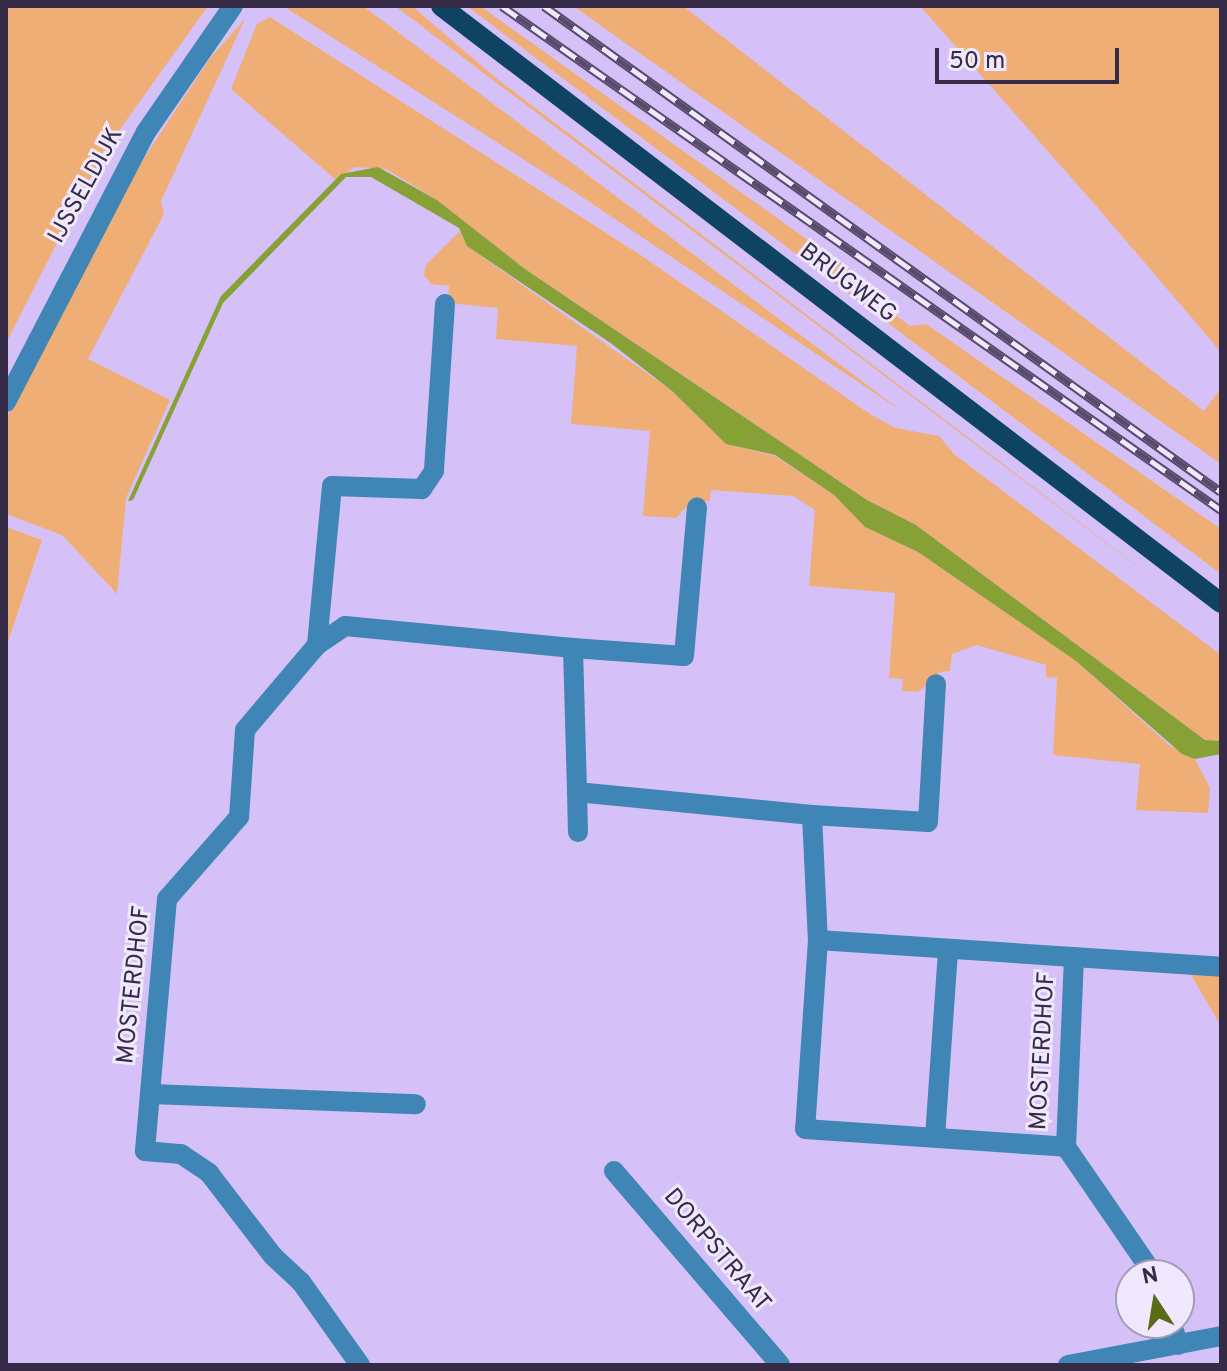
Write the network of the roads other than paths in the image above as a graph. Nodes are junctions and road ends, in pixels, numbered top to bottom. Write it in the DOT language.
graph roads {
  1 [pos="233,6"];
  2 [pos="441,6"];
  3 [pos="445,304"];
  4 [pos="6,402"];
  5 [pos="697,508"];
  6 [pos="1221,603"];
  7 [pos="317,645"];
  8 [pos="573,648"];
  9 [pos="936,684"];
  10 [pos="577,792"];
  11 [pos="812,815"];
  12 [pos="578,832"];
  13 [pos="818,940"];
  14 [pos="948,949"];
  15 [pos="1074,957"];
  16 [pos="1221,967"];
  17 [pos="151,1094"];
  18 [pos="416,1104"];
  19 [pos="935,1137"];
  20 [pos="1066,1147"];
  21 [pos="614,1171"];
  22 [pos="1143,1259"];
  23 [pos="1221,1336"];
  24 [pos="1177,1339"];
  25 [pos="1179,1345"];
  26 [pos="360,1365"];
  27 [pos="780,1365"];
  28 [pos="1068,1365"];
  1 -- 4 [label="street, IJSSELDIJK"];
  2 -- 6 [label="main road, BRUGWEG"];
  3 -- 7 [label="street"];
  5 -- 8 [label="street, MOSTERDHOF"];
  7 -- 8 [label="street, MOSTERDHOF"];
  7 -- 17 [label="street, MOSTERDHOF"];
  8 -- 10 [label="street"];
  9 -- 11 [label="street"];
  10 -- 11 [label="street"];
  10 -- 12 [label="street"];
  11 -- 13 [label="street, MOSTERDHOF"];
  13 -- 14 [label="street, MOSTERDHOF"];
  13 -- 19 [label="street, MOSTERDHOF"];
  14 -- 15 [label="street, MOSTERDHOF"];
  14 -- 19 [label="street"];
  15 -- 16 [label="street, MOSTERDHOF"];
  15 -- 20 [label="street, MOSTERDHOF"];
  17 -- 18 [label="street, MOSTERDHOF"];
  17 -- 26 [label="street, MOSTERDHOF"];
  19 -- 20 [label="street, MOSTERDHOF"];
  20 -- 22 [label="street, MOSTERDHOF"];
  21 -- 27 [label="street, DORPSTRAAT"];
  23 -- 25 [label="street"];
  24 -- 25 [label="street"];
  25 -- 28 [label="street"];
}
